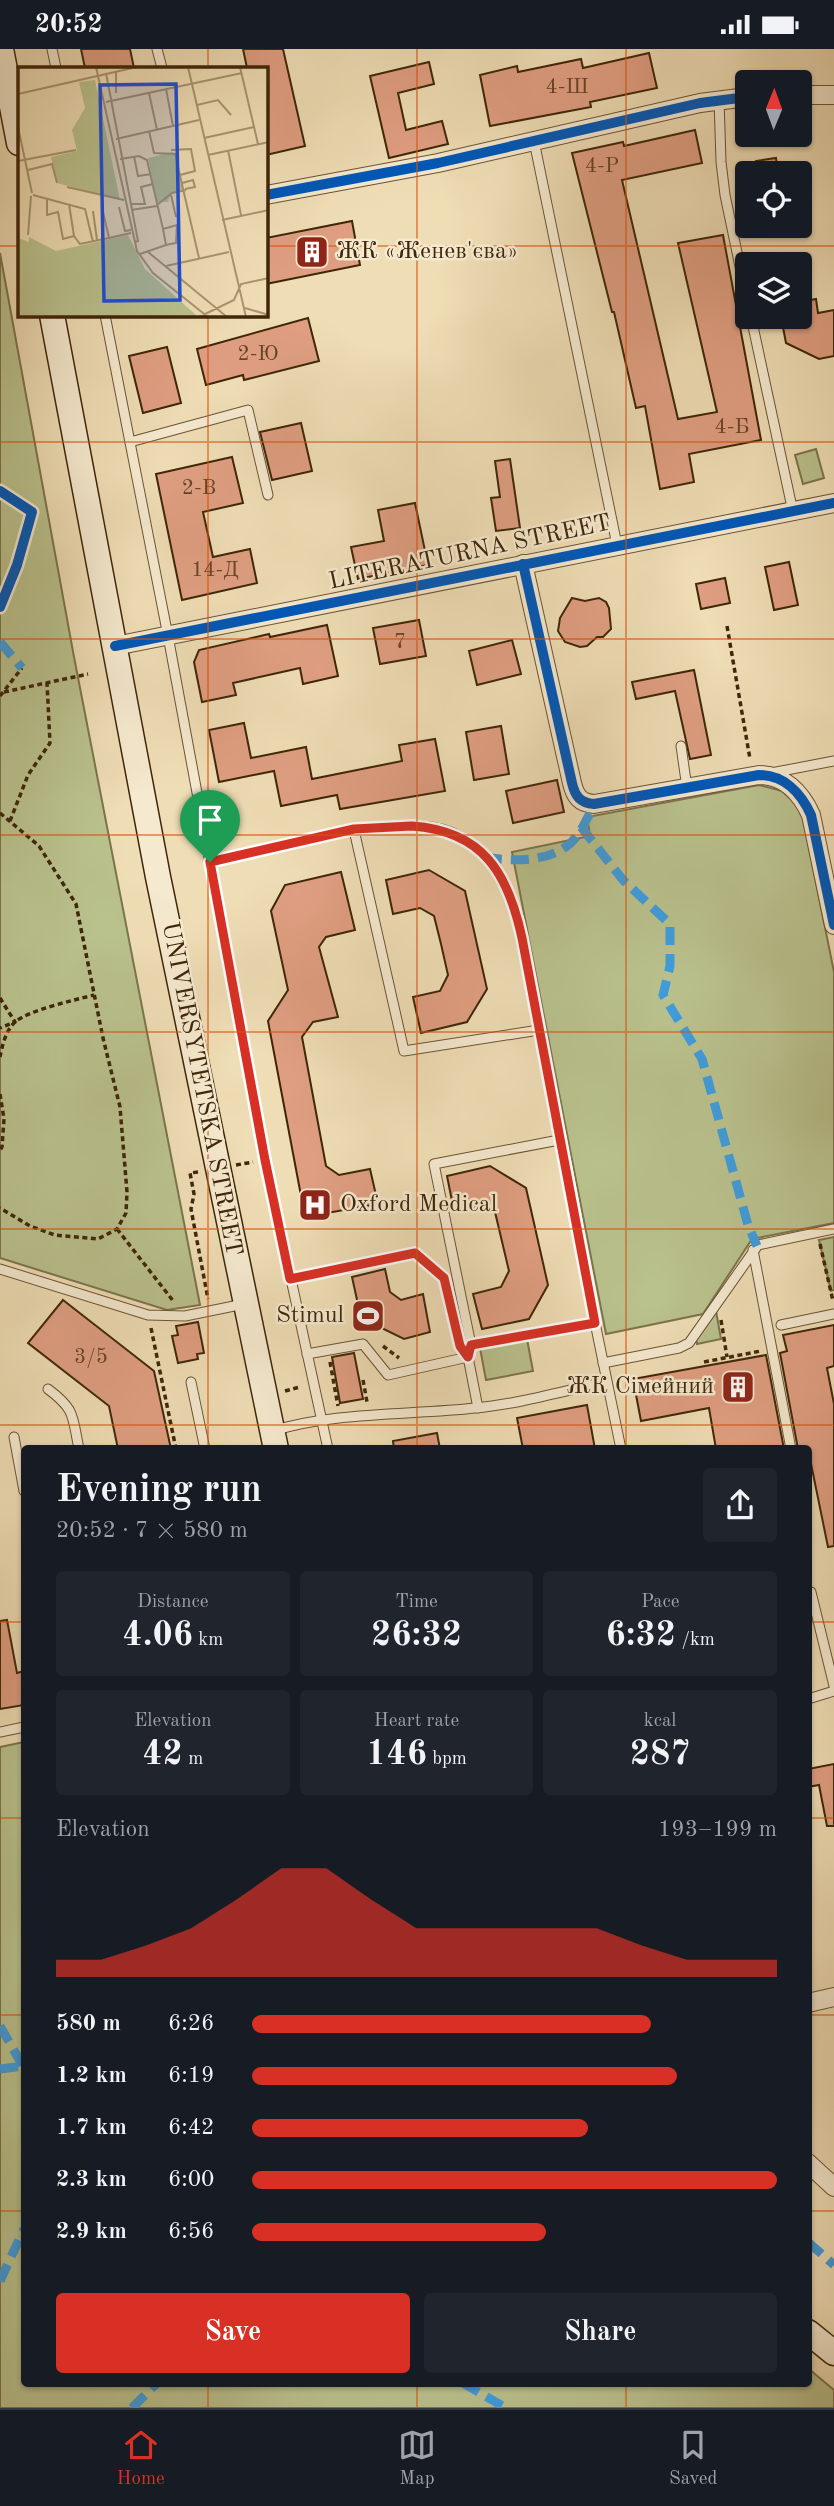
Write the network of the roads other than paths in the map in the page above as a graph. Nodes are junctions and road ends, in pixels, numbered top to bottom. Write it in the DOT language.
graph roads {
  1 [pos="1,49"];
  2 [pos="52,49"];
  3 [pos="157,49"];
  4 [pos="55,67"];
  5 [pos="162,67"];
  6 [pos="812,95"];
  7 [pos="834,95"];
  8 [pos="735,97"];
  9 [pos="719,99"];
  10 [pos="18,138"];
  11 [pos="534,141"];
  12 [pos="268,195"];
  13 [pos="736,252"];
  14 [pos="52,317"];
  15 [pos="105,317"];
  16 [pos="754,329"];
  17 [pos="130,442"];
  18 [pos="268,495"];
  19 [pos="834,503"];
  20 [pos="793,512"];
  21 [pos="617,545"];
  22 [pos="523,564"];
  23 [pos="168,636"];
  24 [pos="115,646"];
  25 [pos="681,746"];
  26 [pos="834,761"];
  27 [pos="755,772"];
  28 [pos="687,788"];
  29 [pos="354,829"];
  30 [pos="210,862"];
  31 [pos="830,882"];
  32 [pos="834,925"];
  33 [pos="539,1030"];
  34 [pos="559,1140"];
  35 [pos="834,1229"];
  36 [pos="753,1250"];
  37 [pos="0,1269"];
  38 [pos="290,1279"];
  39 [pos="246,1304"];
  40 [pos="834,1314"];
  41 [pos="781,1325"];
  42 [pos="307,1354"];
  43 [pos="468,1357"];
  44 [pos="603,1363"];
  45 [pos="191,1381"];
  46 [pos="606,1382"];
  47 [pos="48,1389"];
  48 [pos="478,1408"];
  49 [pos="322,1421"];
  50 [pos="14,1437"];
  51 [pos="274,1440"];
  52 [pos="78,1445"];
  53 [pos="204,1445"];
  54 [pos="327,1445"];
  55 [pos="620,1445"];
  56 [pos="790,1445"];
  57 [pos="21,1475"];
  58 [pos="812,1597"];
  59 [pos="834,1688"];
  60 [pos="812,1697"];
  61 [pos="21,1728"];
  62 [pos="0,1732"];
  63 [pos="834,1997"];
  64 [pos="812,2002"];
  65 [pos="812,2167"];
  66 [pos="834,2187"];
  67 [pos="812,2335"];
  68 [pos="834,2353"];
  1 -- 10 [label="main road"];
  2 -- 4 [label="lane"];
  3 -- 5 [label="lane"];
  6 -- 7 [label="street"];
  8 -- 9 [label="street"];
  9 -- 11 [label="street"];
  9 -- 13 [label="lane"];
  11 -- 12 [label="street"];
  11 -- 21 [label="lane"];
  14 -- 24 [label="main road, UNIVERSYTETSKA STREET"];
  15 -- 17 [label="lane"];
  16 -- 20 [label="lane"];
  17 -- 18 [label="lane"];
  17 -- 23 [label="lane"];
  19 -- 20 [label="street, LITERATURNA STREET"];
  20 -- 21 [label="street, LITERATURNA STREET"];
  21 -- 22 [label="street, LITERATURNA STREET"];
  22 -- 23 [label="street, LITERATURNA STREET"];
  22 -- 28 [label="street"];
  23 -- 24 [label="street, LITERATURNA STREET"];
  23 -- 30 [label="lane"];
  24 -- 39 [label="main road, UNIVERSYTETSKA STREET"];
  25 -- 28 [label="lane"];
  26 -- 27 [label="lane"];
  27 -- 28 [label="street"];
  27 -- 31 [label="street"];
  29 -- 30 [label="lane"];
  29 -- 33 [label="lane"];
  29 -- 33 [label="lane"];
  30 -- 38 [label="lane"];
  31 -- 32 [label="street"];
  33 -- 34 [label="lane"];
  34 -- 43 [label="lane"];
  34 -- 44 [label="lane"];
  35 -- 36 [label="lane"];
  36 -- 44 [label="lane"];
  36 -- 56 [label="lane"];
  37 -- 39 [label="lane"];
  38 -- 42 [label="lane"];
  38 -- 43 [label="lane"];
  39 -- 51 [label="main road, UNIVERSYTETSKA STREET"];
  40 -- 41 [label="lane"];
  42 -- 43 [label="lane"];
  42 -- 49 [label="lane"];
  43 -- 48 [label="lane"];
  44 -- 46 [label="lane"];
  45 -- 53 [label="lane"];
  46 -- 48 [label="lane"];
  46 -- 55 [label="lane"];
  47 -- 52 [label="lane"];
  48 -- 49 [label="lane"];
  49 -- 51 [label="lane"];
  49 -- 54 [label="lane"];
  50 -- 57 [label="lane"];
  58 -- 59 [label="lane"];
  59 -- 60 [label="lane"];
  61 -- 62 [label="lane"];
  63 -- 64 [label="street"];
  65 -- 66 [label="street"];
  67 -- 68 [label="main road"];
}
